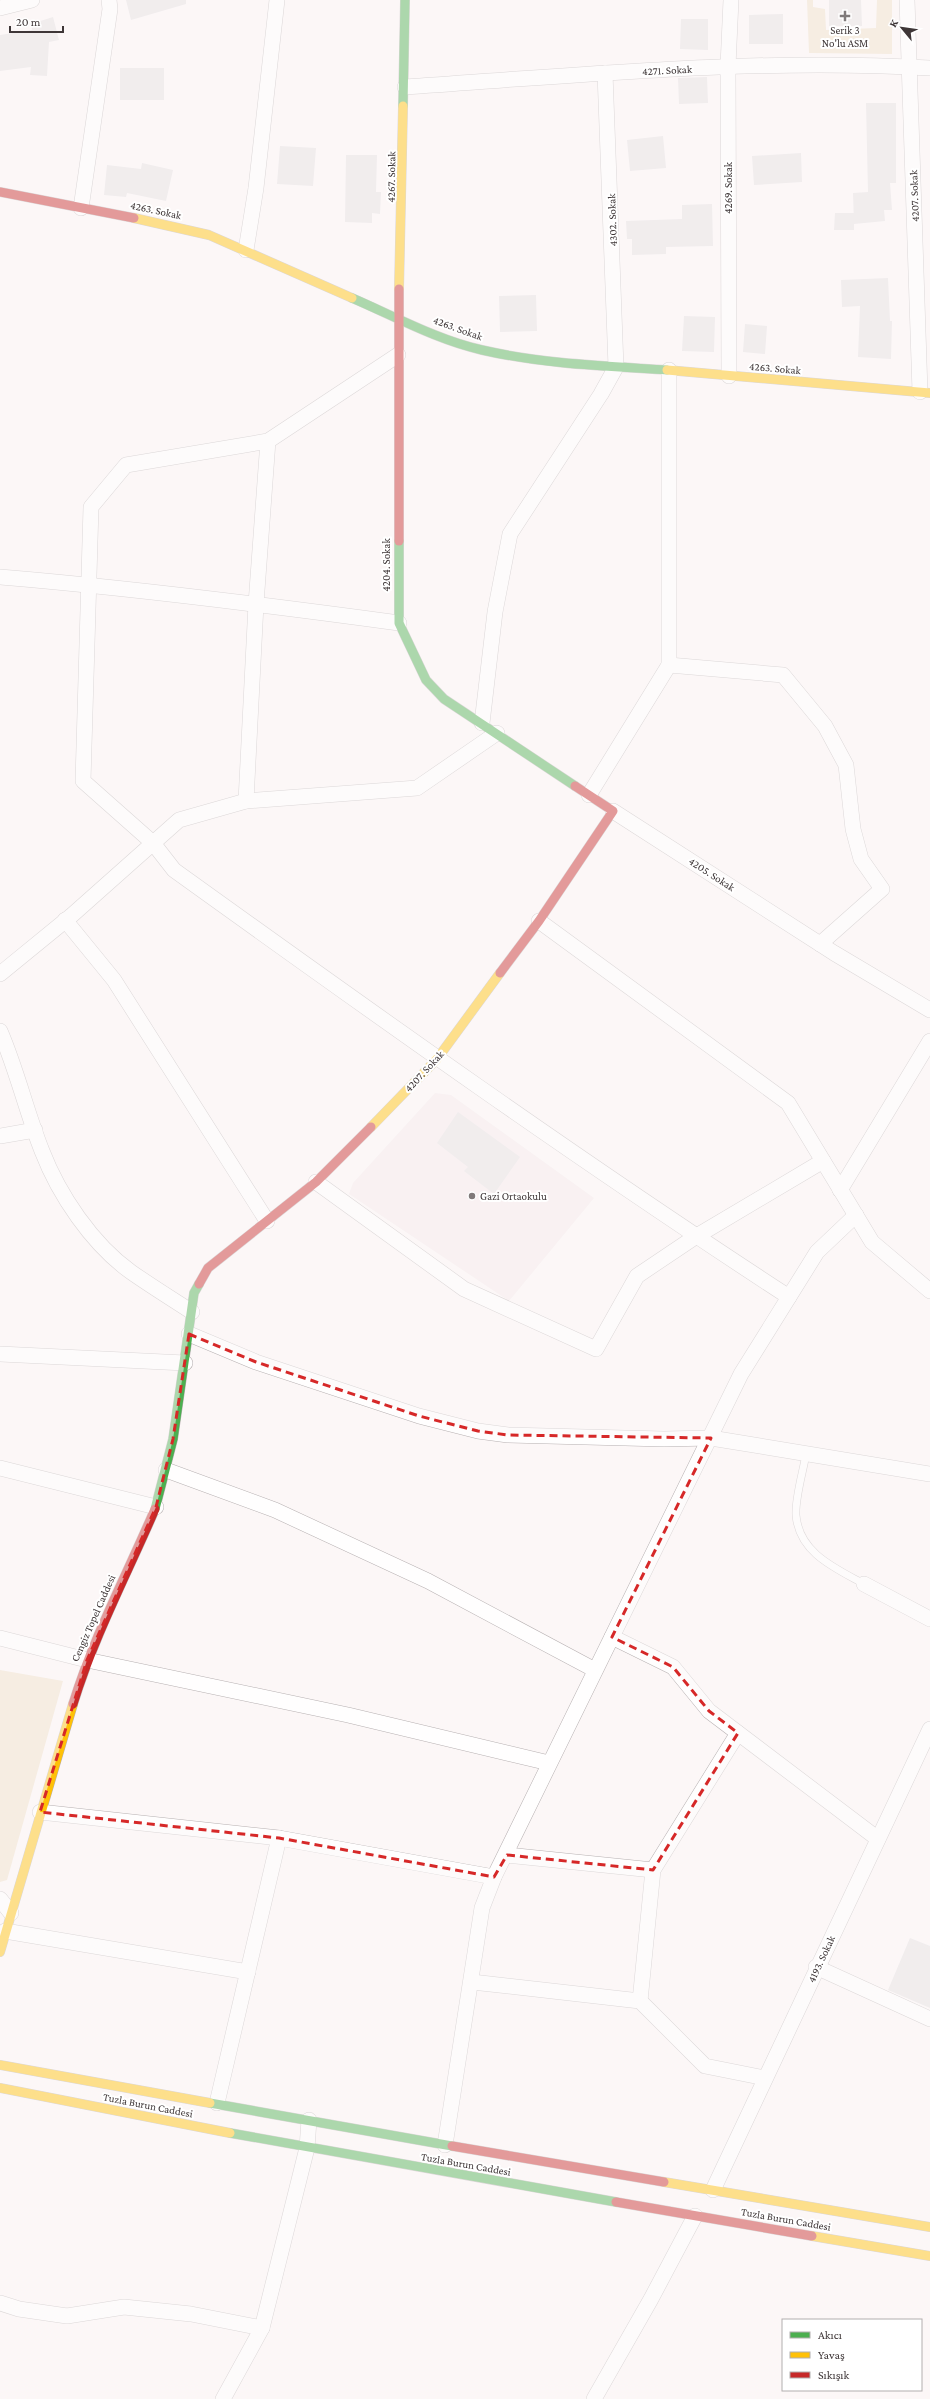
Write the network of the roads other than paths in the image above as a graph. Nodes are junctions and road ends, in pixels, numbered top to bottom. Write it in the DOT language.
graph roads {
  1 [pos="32,0"];
  2 [pos="109,0"];
  3 [pos="277,0"];
  4 [pos="405,0"];
  5 [pos="731,0"];
  6 [pos="907,0"];
  7 [pos="0,8"];
  8 [pos="728,66"];
  9 [pos="910,67"];
  10 [pos="930,68"];
  11 [pos="605,73"];
  12 [pos="405,87"];
  13 [pos="0,192"];
  14 [pos="82,208"];
  15 [pos="246,250"];
  16 [pos="400,318"];
  17 [pos="398,355"];
  18 [pos="616,367"];
  19 [pos="669,370"];
  20 [pos="729,376"];
  21 [pos="925,392"];
  22 [pos="268,441"];
  23 [pos="0,577"];
  24 [pos="89,584"];
  25 [pos="256,604"];
  26 [pos="399,623"];
  27 [pos="669,665"];
  28 [pos="482,723"];
  29 [pos="497,733"];
  30 [pos="589,795"];
  31 [pos="246,801"];
  32 [pos="613,811"];
  33 [pos="152,844"];
  34 [pos="65,920"];
  35 [pos="539,921"];
  36 [pos="820,944"];
  37 [pos="0,974"];
  38 [pos="930,1010"];
  39 [pos="0,1030"];
  40 [pos="930,1041"];
  41 [pos="437,1059"];
  42 [pos="35,1130"];
  43 [pos="0,1136"];
  44 [pos="823,1161"];
  45 [pos="316,1182"];
  46 [pos="840,1190"];
  47 [pos="856,1215"];
  48 [pos="267,1221"];
  49 [pos="696,1236"];
  50 [pos="930,1291"];
  51 [pos="194,1293"];
  52 [pos="789,1297"];
  53 [pos="192,1312"];
  54 [pos="189,1334"];
  55 [pos="0,1354"];
  56 [pos="186,1363"];
  57 [pos="711,1438"];
  58 [pos="806,1454"];
  59 [pos="0,1468"];
  60 [pos="166,1470"];
  61 [pos="930,1474"];
  62 [pos="156,1507"];
  63 [pos="864,1584"];
  64 [pos="930,1618"];
  65 [pos="612,1637"];
  66 [pos="0,1638"];
  67 [pos="87,1660"];
  68 [pos="595,1670"];
  69 [pos="930,1729"];
  70 [pos="738,1732"];
  71 [pos="549,1763"];
  72 [pos="40,1812"];
  73 [pos="279,1838"];
  74 [pos="878,1839"];
  75 [pos="507,1855"];
  76 [pos="653,1870"];
  77 [pos="494,1877"];
  78 [pos="0,1899"];
  79 [pos="11,1912"];
  80 [pos="5,1931"];
  81 [pos="0,1952"];
  82 [pos="816,1968"];
  83 [pos="248,1972"];
  84 [pos="472,1982"];
  85 [pos="640,2001"];
  86 [pos="930,2019"];
  87 [pos="0,2065"];
  88 [pos="765,2078"];
  89 [pos="0,2088"];
  90 [pos="217,2103"];
  91 [pos="309,2120"];
  92 [pos="445,2145"];
  93 [pos="307,2148"];
  94 [pos="714,2190"];
  95 [pos="695,2216"];
  96 [pos="930,2227"];
  97 [pos="930,2256"];
  98 [pos="0,2303"];
  99 [pos="262,2328"];
  100 [pos="222,2399"];
  101 [pos="594,2399"];
  1 -- 7 [label="street"];
  2 -- 14 [label="street"];
  3 -- 15 [label="street"];
  4 -- 12 [label="street, 4267. Sokak"];
  5 -- 8 [label="street, 4269. Sokak"];
  6 -- 9 [label="street, 4207. Sokak"];
  8 -- 9 [label="street, 4271. Sokak"];
  8 -- 11 [label="street, 4271. Sokak"];
  8 -- 20 [label="street, 4269. Sokak"];
  9 -- 10 [label="street, 4271. Sokak"];
  9 -- 21 [label="street, 4207. Sokak"];
  11 -- 12 [label="street, 4271. Sokak"];
  11 -- 18 [label="street, 4302. Sokak"];
  12 -- 16 [label="street, 4267. Sokak"];
  13 -- 14 [label="street, 4263. Sokak"];
  14 -- 15 [label="street, 4263. Sokak"];
  15 -- 16 [label="street, 4263. Sokak"];
  16 -- 17 [label="street, 4267. Sokak"];
  16 -- 18 [label="street, 4263. Sokak"];
  17 -- 22 [label="street"];
  17 -- 26 [label="street, 4204. Sokak"];
  18 -- 19 [label="street, 4263. Sokak"];
  18 -- 28 [label="street"];
  19 -- 20 [label="street, 4263. Sokak"];
  19 -- 27 [label="street"];
  20 -- 21 [label="street, 4263. Sokak"];
  22 -- 24 [label="street"];
  22 -- 25 [label="street"];
  23 -- 24 [label="street"];
  24 -- 25 [label="street"];
  24 -- 33 [label="street"];
  25 -- 26 [label="street"];
  25 -- 31 [label="street"];
  26 -- 28 [label="street, 4204. Sokak"];
  27 -- 30 [label="street"];
  27 -- 36 [label="street"];
  28 -- 29 [label="street, 4204. Sokak"];
  29 -- 30 [label="street, 4205. Sokak"];
  29 -- 31 [label="street"];
  30 -- 32 [label="street, 4205. Sokak"];
  31 -- 33 [label="street"];
  32 -- 35 [label="street, 4207. Sokak"];
  32 -- 36 [label="street, 4205. Sokak"];
  33 -- 34 [label="street"];
  33 -- 41 [label="street"];
  34 -- 37 [label="street"];
  34 -- 48 [label="street"];
  35 -- 41 [label="street, 4207. Sokak"];
  35 -- 44 [label="street"];
  36 -- 38 [label="street, 4205. Sokak"];
  39 -- 42 [label="street"];
  40 -- 46 [label="street"];
  41 -- 45 [label="street, 4207. Sokak"];
  41 -- 49 [label="street"];
  42 -- 43 [label="street"];
  42 -- 53 [label="street"];
  44 -- 46 [label="street"];
  44 -- 49 [label="street"];
  45 -- 48 [label="street, 4207. Sokak"];
  45 -- 49 [label="street"];
  46 -- 47 [label="street"];
  47 -- 50 [label="street"];
  47 -- 52 [label="street"];
  48 -- 51 [label="street, 4207. Sokak"];
  49 -- 52 [label="street"];
  51 -- 53 [label="street, Cengiz Topel Caddesi"];
  52 -- 57 [label="street"];
  53 -- 54 [label="street, Cengiz Topel Caddesi"];
  54 -- 56 [label="street, Cengiz Topel Caddesi"];
  54 -- 57 [label="street"];
  55 -- 56 [label="street"];
  56 -- 60 [label="street, Cengiz Topel Caddesi"];
  57 -- 58 [label="street"];
  57 -- 65 [label="street"];
  58 -- 61 [label="street"];
  58 -- 63 [label="lane"];
  59 -- 62 [label="street"];
  60 -- 62 [label="street, Cengiz Topel Caddesi"];
  60 -- 68 [label="street"];
  62 -- 67 [label="street, Cengiz Topel Caddesi"];
  63 -- 64 [label="street"];
  65 -- 68 [label="street"];
  65 -- 70 [label="street"];
  66 -- 67 [label="street"];
  67 -- 71 [label="street"];
  67 -- 72 [label="street, Cengiz Topel Caddesi"];
  68 -- 71 [label="street"];
  69 -- 74 [label="street, 4193. Sokak"];
  70 -- 74 [label="street"];
  70 -- 76 [label="street"];
  71 -- 75 [label="street"];
  72 -- 73 [label="street"];
  72 -- 79 [label="street, Cengiz Topel Caddesi"];
  73 -- 77 [label="street"];
  73 -- 83 [label="street"];
  74 -- 82 [label="street, 4193. Sokak"];
  75 -- 76 [label="street"];
  75 -- 77 [label="street"];
  76 -- 85 [label="street"];
  77 -- 84 [label="street"];
  78 -- 79 [label="street"];
  79 -- 80 [label="street, Cengiz Topel Caddesi"];
  80 -- 81 [label="street, Cengiz Topel Caddesi"];
  80 -- 83 [label="street"];
  82 -- 86 [label="street"];
  82 -- 88 [label="street, 4193. Sokak"];
  83 -- 90 [label="street"];
  84 -- 85 [label="street"];
  84 -- 92 [label="street"];
  85 -- 88 [label="street"];
  87 -- 90 [label="street, Tuzla Burun Caddesi"];
  88 -- 94 [label="street, 4193. Sokak"];
  89 -- 93 [label="street, Tuzla Burun Caddesi"];
  90 -- 91 [label="street, Tuzla Burun Caddesi"];
  91 -- 92 [label="street, Tuzla Burun Caddesi"];
  91 -- 93 [label="street"];
  92 -- 94 [label="street, Tuzla Burun Caddesi"];
  93 -- 95 [label="street, Tuzla Burun Caddesi"];
  93 -- 99 [label="street"];
  94 -- 96 [label="street, Tuzla Burun Caddesi"];
  95 -- 97 [label="street, Tuzla Burun Caddesi"];
  95 -- 101 [label="street"];
  98 -- 99 [label="street"];
  99 -- 100 [label="street"];
}
